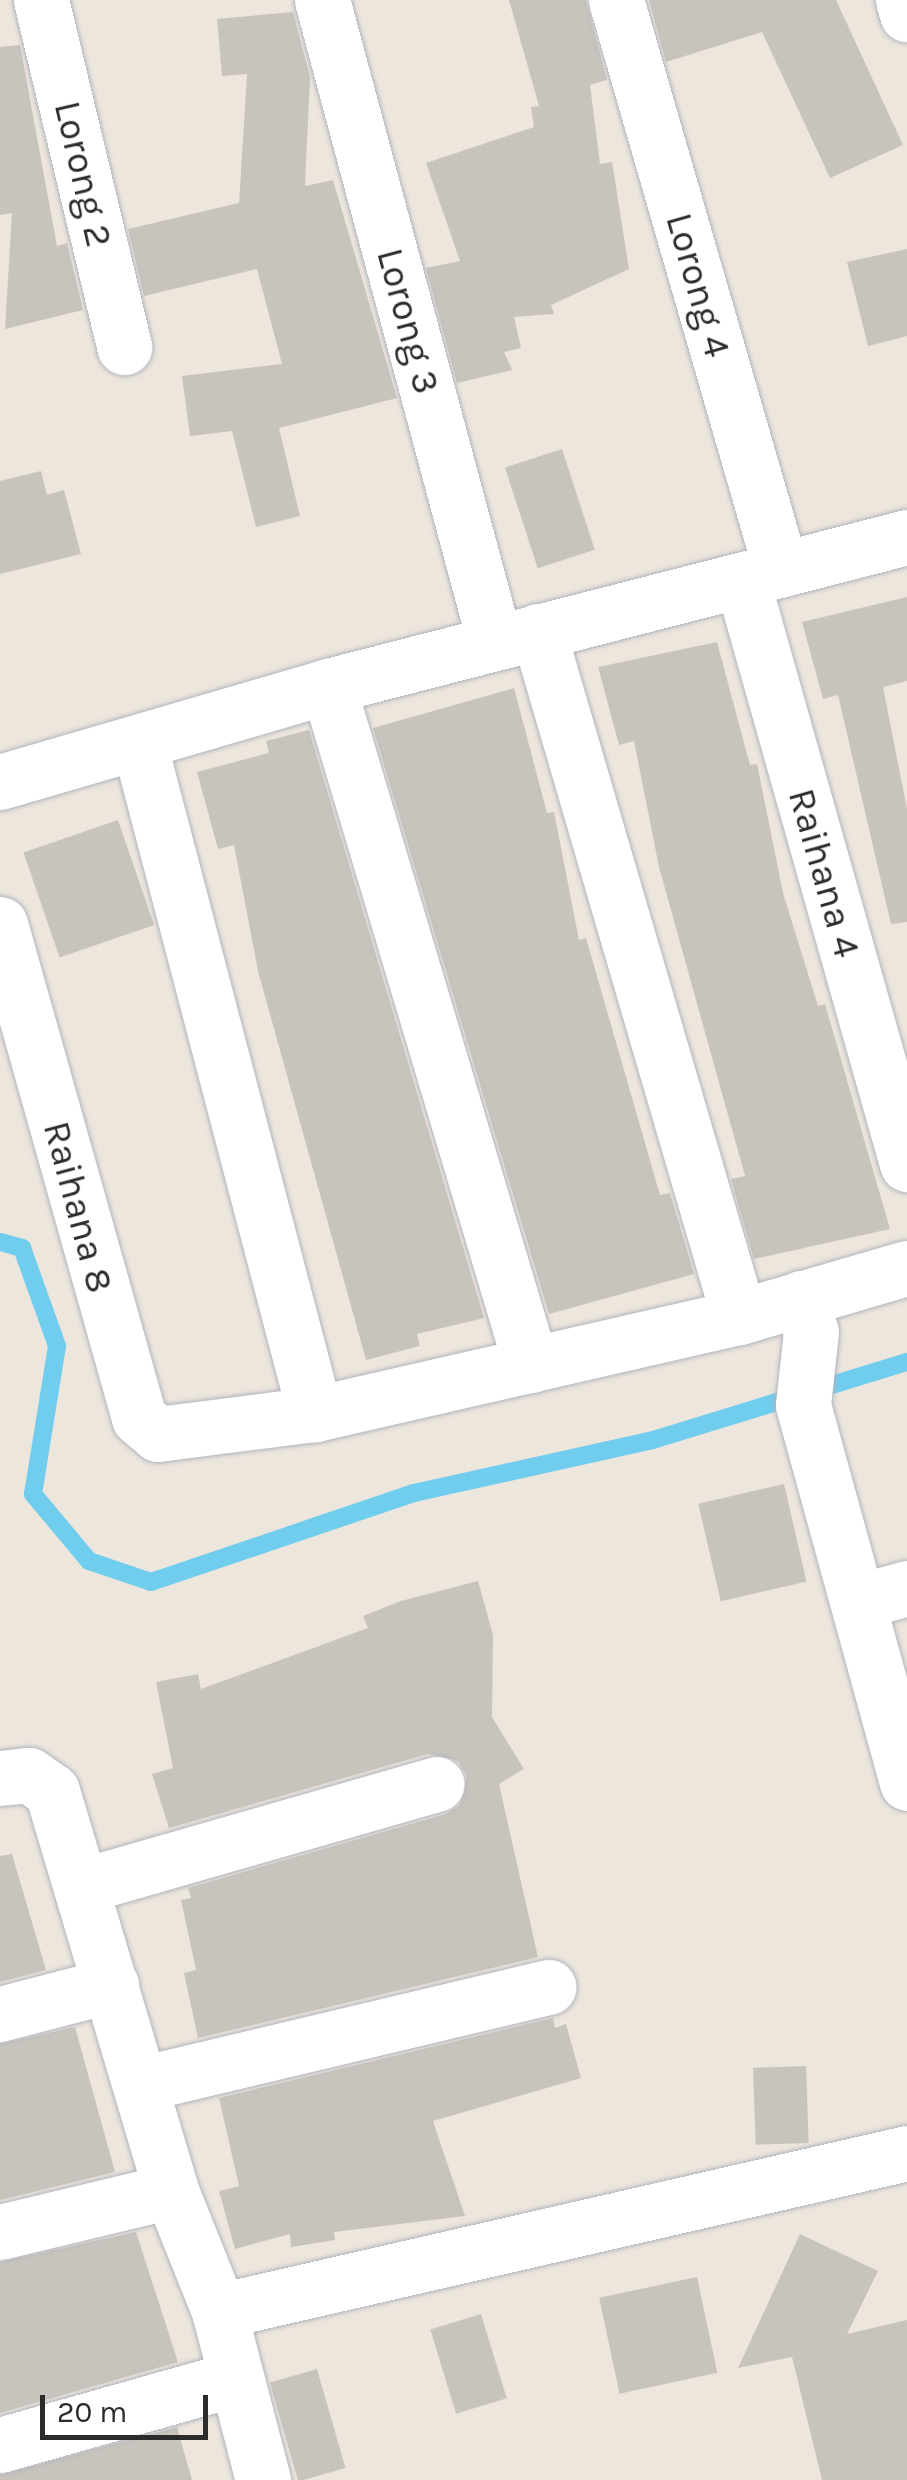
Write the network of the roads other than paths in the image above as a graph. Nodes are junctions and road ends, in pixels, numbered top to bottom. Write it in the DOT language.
graph roads {
  1 [pos="42,0"];
  2 [pos="322,0"];
  3 [pos="616,0"];
  4 [pos="903,0"];
  5 [pos="907,14"];
  6 [pos="124,348"];
  7 [pos="907,536"];
  8 [pos="762,575"];
  9 [pos="516,637"];
  10 [pos="328,686"];
  11 [pos="140,743"];
  12 [pos="0,782"];
  13 [pos="0,924"];
  14 [pos="907,1164"];
  15 [pos="907,1268"];
  16 [pos="806,1315"];
  17 [pos="739,1317"];
  18 [pos="531,1365"];
  19 [pos="315,1414"];
  20 [pos="884,1594"];
  21 [pos="0,1778"];
  22 [pos="907,1783"];
  23 [pos="437,1784"];
  24 [pos="81,1886"];
  25 [pos="111,1985"];
  26 [pos="549,1987"];
  27 [pos="0,2014"];
  28 [pos="141,2084"];
  29 [pos="907,2154"];
  30 [pos="171,2191"];
  31 [pos="0,2232"];
  32 [pos="219,2312"];
  33 [pos="236,2378"];
  34 [pos="0,2445"];
  35 [pos="264,2480"];
  1 -- 6 [label="street, Lorong 2"];
  2 -- 9 [label="street, Lorong 3"];
  3 -- 8 [label="street, Lorong 4"];
  4 -- 5 [label="street"];
  7 -- 8 [label="street"];
  8 -- 9 [label="street"];
  8 -- 14 [label="street, Raihana 4"];
  9 -- 10 [label="street"];
  9 -- 17 [label="street, Lorong 3"];
  10 -- 11 [label="street"];
  10 -- 18 [label="street"];
  11 -- 12 [label="street"];
  11 -- 19 [label="street"];
  13 -- 19 [label="street, Raihana 8"];
  15 -- 16 [label="street, Raihana 8"];
  16 -- 17 [label="street, Raihana 8"];
  16 -- 20 [label="street"];
  17 -- 18 [label="street, Raihana 8"];
  18 -- 19 [label="street, Raihana 8"];
  20 -- 22 [label="street"];
  21 -- 24 [label="street"];
  23 -- 24 [label="street"];
  24 -- 25 [label="street"];
  25 -- 27 [label="street"];
  25 -- 28 [label="street"];
  26 -- 28 [label="street"];
  28 -- 30 [label="street"];
  29 -- 32 [label="street"];
  30 -- 31 [label="street"];
  30 -- 32 [label="street"];
  32 -- 33 [label="street"];
  33 -- 34 [label="street"];
  33 -- 35 [label="street"];
}
